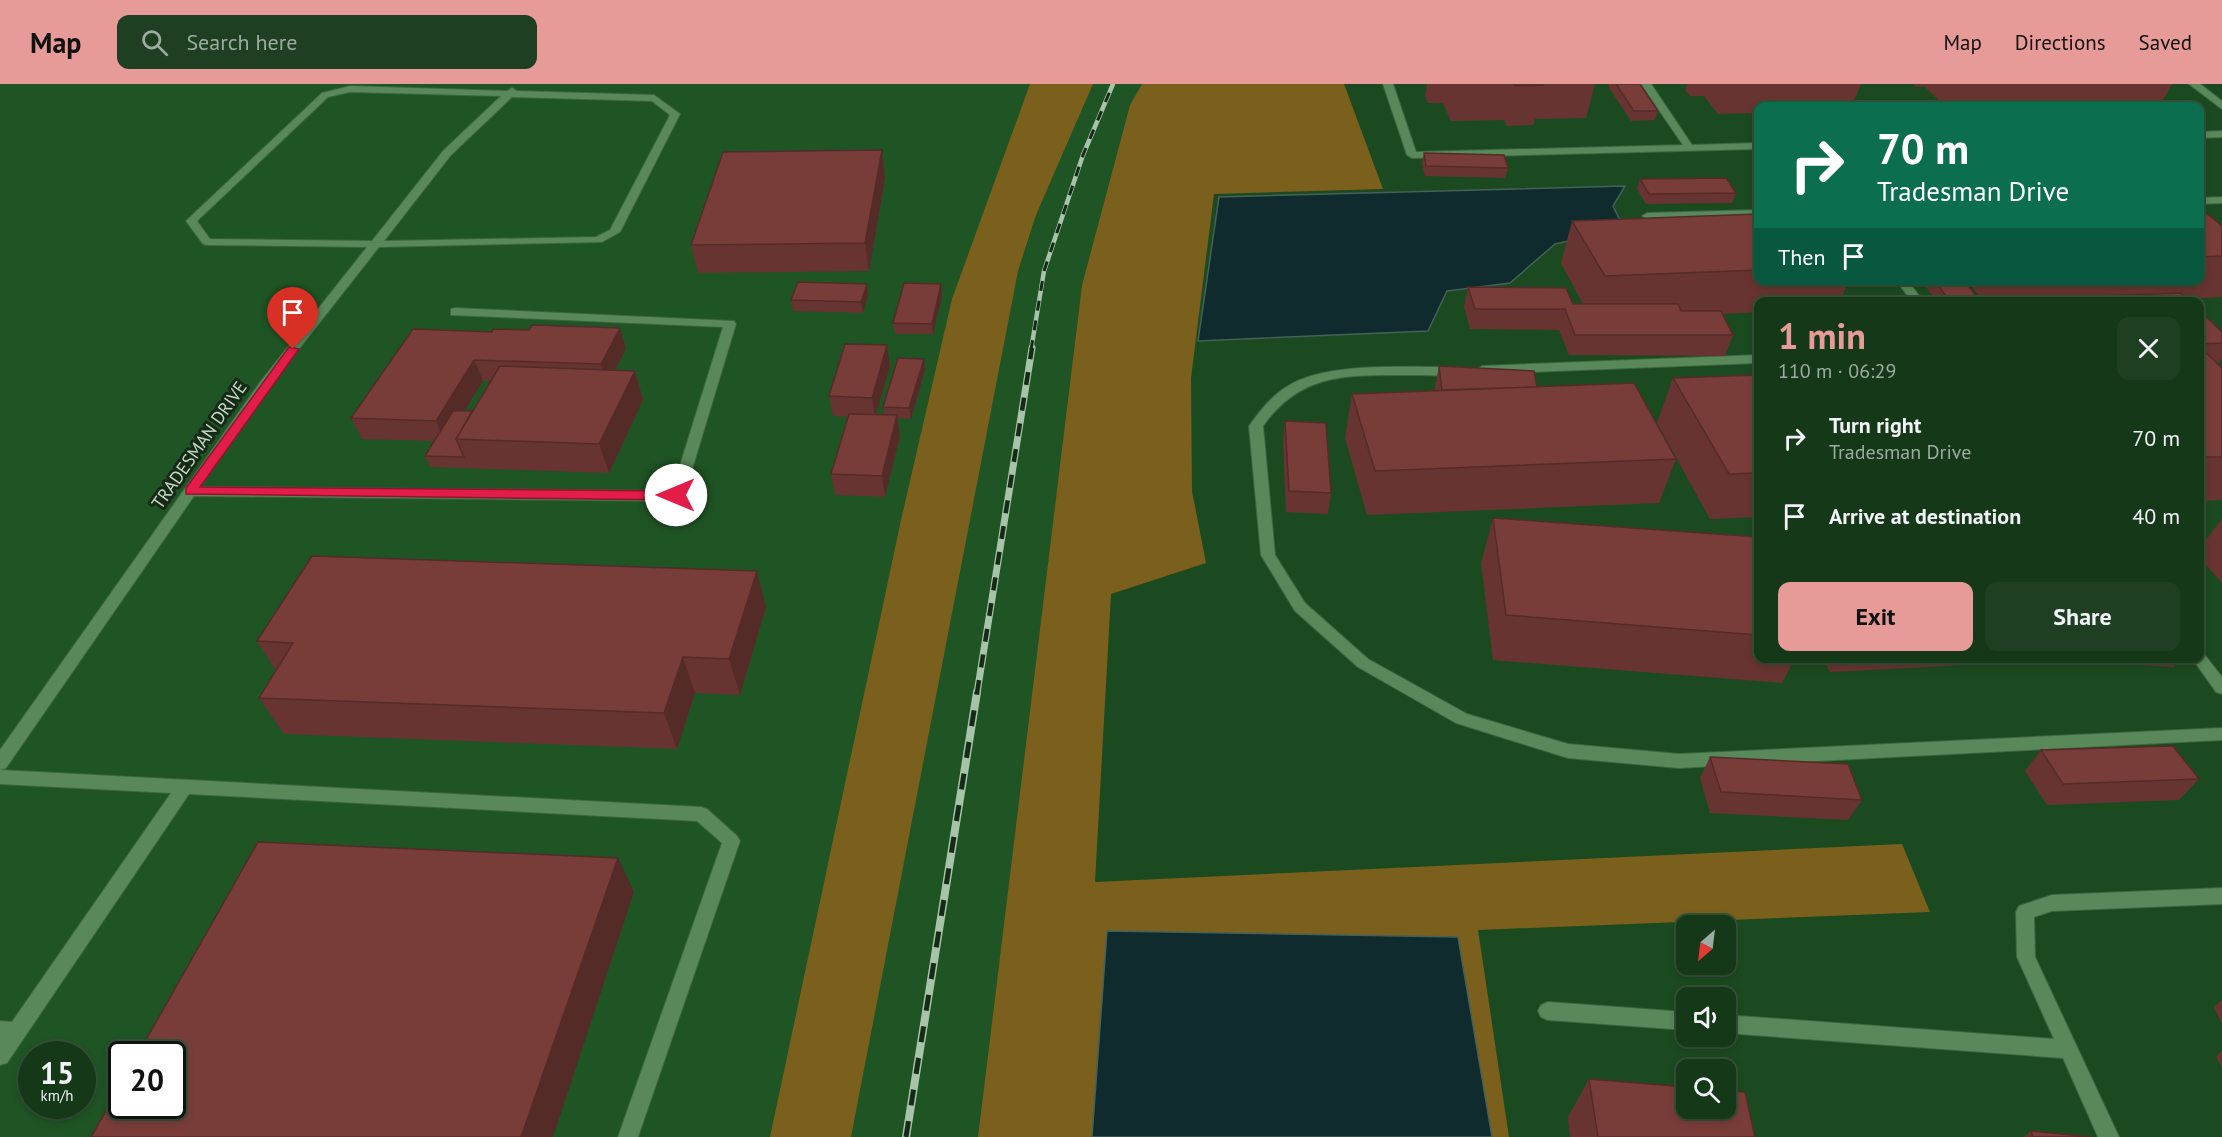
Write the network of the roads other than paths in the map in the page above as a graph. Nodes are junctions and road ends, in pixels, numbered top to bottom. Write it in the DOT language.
graph roads {
  1 [pos="519,84"];
  2 [pos="1388,84"];
  3 [pos="1646,84"];
  4 [pos="2194,84"];
  5 [pos="509,94"];
  6 [pos="2222,106"];
  7 [pos="2222,134"];
  8 [pos="2204,135"];
  9 [pos="1754,146"];
  10 [pos="1689,147"];
  11 [pos="2222,200"];
  12 [pos="2204,201"];
  13 [pos="1754,213"];
  14 [pos="1647,216"];
  15 [pos="376,244"];
  16 [pos="1905,285"];
  17 [pos="1914,297"];
  18 [pos="455,312"];
  19 [pos="1754,359"];
  20 [pos="191,491"];
  21 [pos="2203,663"];
  22 [pos="2222,688"];
  23 [pos="2222,734"];
  24 [pos="0,763"];
  25 [pos="0,777"];
  26 [pos="184,787"];
  27 [pos="2222,896"];
  28 [pos="1548,1011"];
  29 [pos="1676,1020"];
  30 [pos="1736,1025"];
  31 [pos="8,1031"];
  32 [pos="2068,1048"];
  33 [pos="0,1056"];
  34 [pos="628,1137"];
  35 [pos="2109,1137"];
  1 -- 5 [label="street, TRADESMAN DRIVE"];
  2 -- 10 [label="street"];
  3 -- 10 [label="street"];
  4 -- 6 [label="street"];
  5 -- 15 [label="street, TRADESMAN DRIVE"];
  5 -- 15 [label="street"];
  5 -- 15 [label="street"];
  7 -- 8 [label="street"];
  9 -- 10 [label="street"];
  11 -- 12 [label="street"];
  13 -- 14 [label="street"];
  15 -- 20 [label="street, TRADESMAN DRIVE"];
  16 -- 17 [label="street"];
  18 -- 20 [label="street"];
  19 -- 23 [label="street"];
  20 -- 24 [label="street, TRADESMAN DRIVE"];
  21 -- 22 [label="street"];
  25 -- 26 [label="street"];
  26 -- 31 [label="street"];
  26 -- 34 [label="street"];
  27 -- 32 [label="street"];
  28 -- 29 [label="street"];
  30 -- 32 [label="street"];
  31 -- 33 [label="street"];
  32 -- 35 [label="street"];
}
